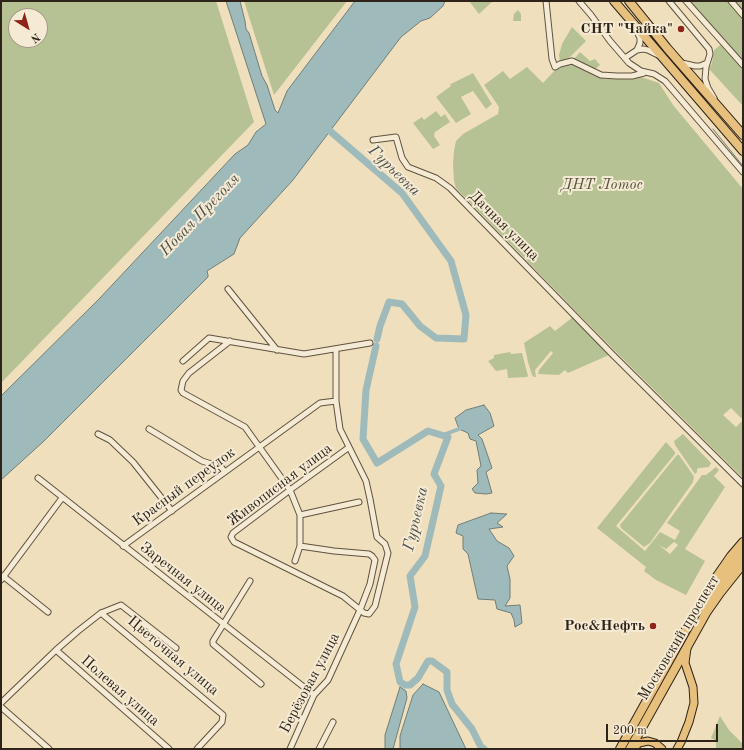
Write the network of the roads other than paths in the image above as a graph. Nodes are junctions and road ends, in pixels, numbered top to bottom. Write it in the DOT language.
graph roads {
  1 [pos="546,1"];
  2 [pos="579,1"];
  3 [pos="614,1"];
  4 [pos="628,1"];
  5 [pos="669,1"];
  6 [pos="686,1"];
  7 [pos="731,1"];
  8 [pos="743,15"];
  9 [pos="632,22"];
  10 [pos="637,50"];
  11 [pos="662,57"];
  12 [pos="625,58"];
  13 [pos="679,62"];
  14 [pos="707,63"];
  15 [pos="743,65"];
  16 [pos="644,73"];
  17 [pos="719,107"];
  18 [pos="743,131"];
  19 [pos="743,135"];
  20 [pos="373,140"];
  21 [pos="743,151"];
  22 [pos="743,172"];
  23 [pos="228,289"];
  24 [pos="230,341"];
  25 [pos="370,343"];
  26 [pos="336,349"];
  27 [pos="276,350"];
  28 [pos="183,361"];
  29 [pos="336,401"];
  30 [pos="149,429"];
  31 [pos="98,434"];
  32 [pos="260,447"];
  33 [pos="348,448"];
  34 [pos="225,472"];
  35 [pos="38,478"];
  36 [pos="743,484"];
  37 [pos="290,490"];
  38 [pos="62,498"];
  39 [pos="359,502"];
  40 [pos="172,511"];
  41 [pos="300,515"];
  42 [pos="123,546"];
  43 [pos="300,546"];
  44 [pos="742,546"];
  45 [pos="295,561"];
  46 [pos="743,564"];
  47 [pos="2,578"];
  48 [pos="250,581"];
  49 [pos="360,610"];
  50 [pos="48,612"];
  51 [pos="101,613"];
  52 [pos="224,625"];
  53 [pos="687,647"];
  54 [pos="176,648"];
  55 [pos="56,650"];
  56 [pos="261,684"];
  57 [pos="314,696"];
  58 [pos="1,702"];
  59 [pos="1,707"];
  60 [pos="333,722"];
  61 [pos="291,748"];
  62 [pos="662,748"];
  63 [pos="49,749"];
  64 [pos="169,749"];
  65 [pos="198,749"];
  66 [pos="319,749"];
  67 [pos="620,749"];
  68 [pos="630,749"];
  69 [pos="633,749"];
  70 [pos="677,749"];
  1 -- 16 [label="street"];
  2 -- 12 [label="street"];
  3 -- 9 [label="highway"];
  4 -- 13 [label="highway"];
  5 -- 14 [label="street"];
  6 -- 15 [label="street"];
  7 -- 8 [label="street"];
  9 -- 10 [label="street"];
  9 -- 11 [label="highway"];
  10 -- 11 [label="street"];
  10 -- 12 [label="street"];
  11 -- 21 [label="highway"];
  12 -- 16 [label="street"];
  13 -- 14 [label="street"];
  13 -- 17 [label="highway"];
  14 -- 17 [label="street"];
  16 -- 22 [label="street"];
  17 -- 18 [label="highway"];
  17 -- 19 [label="highway"];
  20 -- 36 [label="street, Дачная улица"];
  23 -- 27 [label="street"];
  24 -- 27 [label="street"];
  24 -- 28 [label="street"];
  24 -- 32 [label="street"];
  25 -- 26 [label="street"];
  26 -- 27 [label="street"];
  26 -- 29 [label="street"];
  29 -- 32 [label="street, Красный переулок"];
  29 -- 33 [label="street"];
  30 -- 34 [label="street"];
  31 -- 40 [label="street"];
  32 -- 34 [label="street, Красный переулок"];
  32 -- 37 [label="street"];
  33 -- 37 [label="street, Живописная улица"];
  33 -- 49 [label="street"];
  34 -- 40 [label="street, Красный переулок"];
  35 -- 38 [label="street, Заречная улица"];
  37 -- 41 [label="street"];
  37 -- 49 [label="street, Живописная улица"];
  38 -- 42 [label="street, Заречная улица"];
  38 -- 47 [label="street"];
  39 -- 41 [label="street"];
  40 -- 42 [label="street, Красный переулок"];
  41 -- 43 [label="street"];
  42 -- 52 [label="street, Заречная улица"];
  43 -- 45 [label="street"];
  43 -- 49 [label="street, Берёзовая улица"];
  44 -- 67 [label="highway, Московский проспект"];
  46 -- 53 [label="highway, Московский проспект"];
  47 -- 50 [label="street"];
  48 -- 52 [label="street"];
  49 -- 57 [label="street, Берёзовая улица"];
  51 -- 54 [label="street"];
  51 -- 55 [label="street"];
  51 -- 65 [label="street, Цветочная улица"];
  52 -- 56 [label="street"];
  52 -- 57 [label="street, Заречная улица"];
  53 -- 68 [label="highway, Московский проспект"];
  53 -- 70 [label="main road"];
  55 -- 58 [label="street"];
  55 -- 64 [label="street, Полевая улица"];
  57 -- 61 [label="street, Берёзовая улица"];
  59 -- 63 [label="street"];
  60 -- 66 [label="street"];
  62 -- 69 [label="main road"];
}
